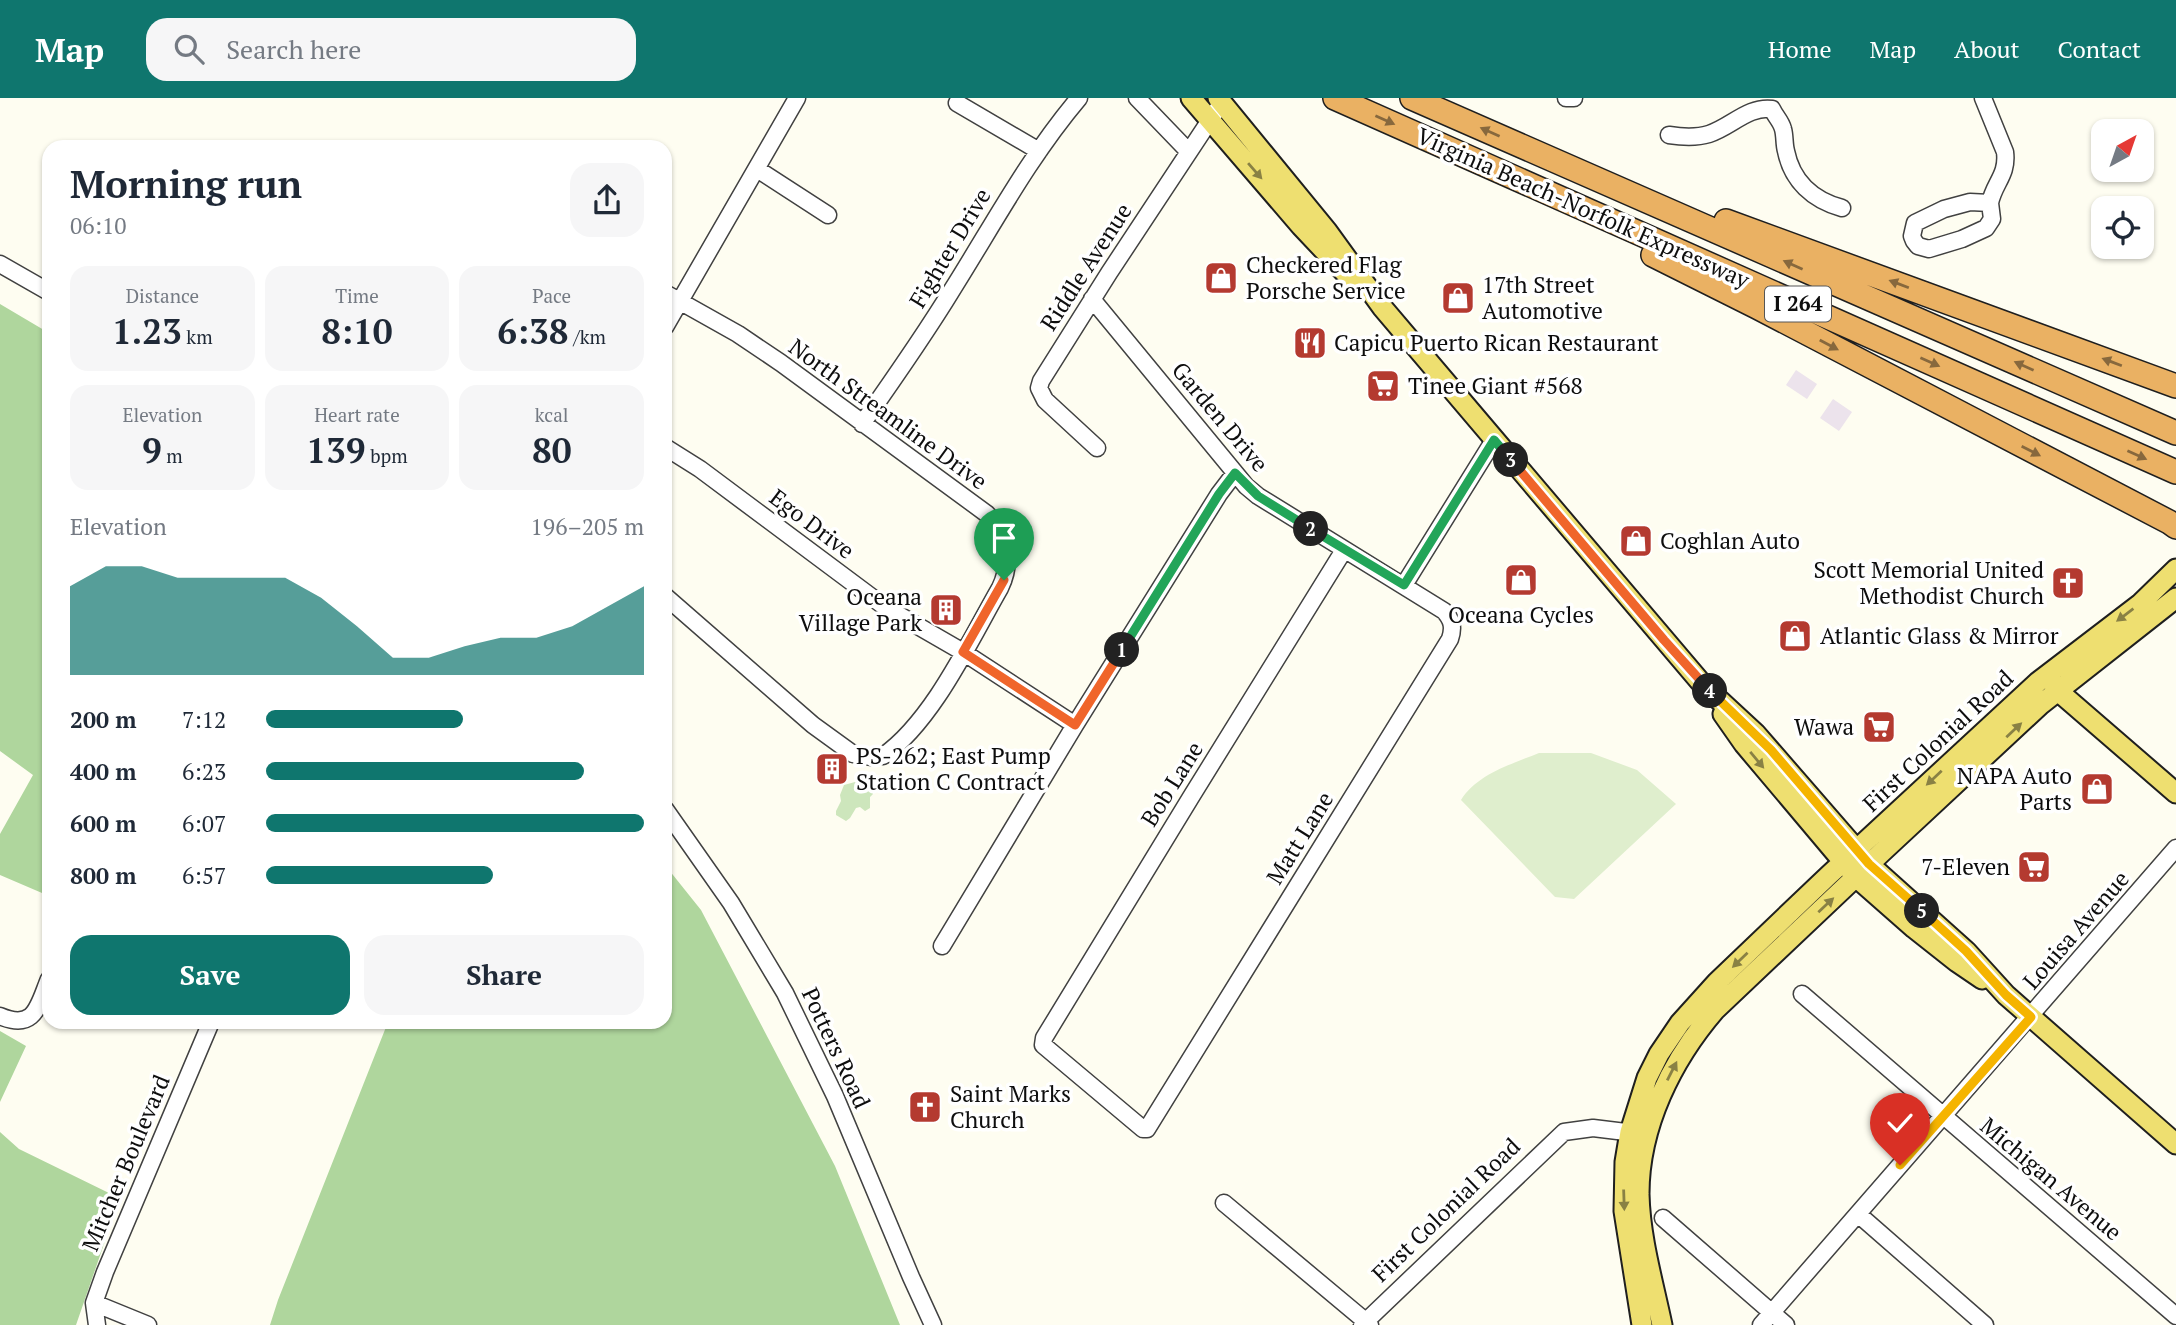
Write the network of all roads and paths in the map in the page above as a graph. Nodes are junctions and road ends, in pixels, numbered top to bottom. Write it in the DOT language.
graph roads {
  1 [pos="797,98"];
  2 [pos="1079,98"];
  3 [pos="1137,98"];
  4 [pos="1191,98"];
  5 [pos="1335,98"];
  6 [pos="1412,98"];
  7 [pos="1566,98"];
  8 [pos="1574,98"];
  9 [pos="1983,98"];
  10 [pos="1220,100"];
  11 [pos="957,103"];
  12 [pos="1774,104"];
  13 [pos="1210,120"];
  14 [pos="1419,135"];
  15 [pos="1669,135"];
  16 [pos="1039,151"];
  17 [pos="1189,152"];
  18 [pos="1553,160"];
  19 [pos="757,169"];
  20 [pos="1990,203"];
  21 [pos="1842,208"];
  22 [pos="828,215"];
  23 [pos="0,264"];
  24 [pos="42,288"];
  25 [pos="672,297"];
  26 [pos="1092,299"];
  27 [pos="1382,307"];
  28 [pos="2176,386"];
  29 [pos="862,424"];
  30 [pos="2176,433"];
  31 [pos="1494,440"];
  32 [pos="1097,449"];
  33 [pos="672,451"];
  34 [pos="2176,472"];
  35 [pos="1235,473"];
  36 [pos="2176,527"];
  37 [pos="1345,550"];
  38 [pos="2176,569"];
  39 [pos="1404,585"];
  40 [pos="2176,598"];
  41 [pos="672,602"];
  42 [pos="963,652"];
  43 [pos="2052,683"];
  44 [pos="1075,725"];
  45 [pos="2176,793"];
  46 [pos="672,819"];
  47 [pos="2176,848"];
  48 [pos="1856,863"];
  49 [pos="942,946"];
  50 [pos="1802,994"];
  51 [pos="42,997"];
  52 [pos="0,1016"];
  53 [pos="2031,1017"];
  54 [pos="208,1029"];
  55 [pos="1942,1117"];
  56 [pos="1147,1129"];
  57 [pos="1639,1133"];
  58 [pos="2176,1144"];
  59 [pos="1224,1203"];
  60 [pos="1858,1214"];
  61 [pos="1663,1218"];
  62 [pos="94,1303"];
  63 [pos="2171,1315"];
  64 [pos="1767,1319"];
  65 [pos="1366,1324"];
  66 [pos="97,1325"];
  67 [pos="148,1325"];
  68 [pos="933,1325"];
  69 [pos="1642,1325"];
  70 [pos="1662,1325"];
  71 [pos="1786,1325"];
  72 [pos="1985,1325"];
  1 -- 19 [label="street"];
  2 -- 16 [label="street, Fighter Drive"];
  3 -- 17 [label="street"];
  4 -- 13 [label="main road"];
  5 -- 14 [label="highway, Virginia Beach-Norfolk Expressway / I 264, one-way"];
  18 -- 6 [label="highway, Virginia Beach-Norfolk Expressway / I 264, one-way"];
  7 -- 8 [label="street"];
  9 -- 20 [label="street"];
  10 -- 13 [label="street, Riddle Avenue"];
  10 -- 27 [label="main road"];
  11 -- 16 [label="street"];
  12 -- 15 [label="street"];
  12 -- 21 [label="street"];
  13 -- 17 [label="street, Riddle Avenue"];
  13 -- 27 [label="main road, one-way"];
  14 -- 34 [label="highway, Virginia Beach-Norfolk Expressway / I 264, one-way"];
  14 -- 36 [label="highway, one-way"];
  16 -- 29 [label="street, Fighter Drive"];
  17 -- 26 [label="street, Riddle Avenue"];
  28 -- 18 [label="highway, one-way"];
  30 -- 18 [label="highway, Virginia Beach-Norfolk Expressway / I 264, one-way"];
  19 -- 22 [label="street"];
  19 -- 25 [label="street"];
  20 -- 20 [label="street"];
  23 -- 24 [label="street"];
  25 -- 29 [label="street, North Streamline Drive"];
  26 -- 32 [label="street, Riddle Avenue"];
  26 -- 35 [label="street, Garden Drive"];
  27 -- 31 [label="main road"];
  29 -- 42 [label="street, North Streamline Drive"];
  31 -- 39 [label="street"];
  31 -- 48 [label="main road"];
  33 -- 42 [label="street, Ego Drive"];
  35 -- 37 [label="street, Garden Drive"];
  35 -- 44 [label="street"];
  37 -- 39 [label="street, Garden Drive"];
  37 -- 56 [label="street, Bob Lane"];
  38 -- 43 [label="main road, First Colonial Road, one-way"];
  39 -- 56 [label="street, Matt Lane"];
  40 -- 43 [label="main road, First Colonial Road"];
  41 -- 42 [label="street, North Streamline Drive"];
  42 -- 44 [label="street, Ego Drive"];
  43 -- 45 [label="main road"];
  43 -- 48 [label="main road, First Colonial Road"];
  44 -- 49 [label="street"];
  46 -- 68 [label="street, Potters Road"];
  47 -- 53 [label="street, Louisa Avenue"];
  48 -- 53 [label="main road"];
  48 -- 57 [label="main road, First Colonial Road"];
  50 -- 55 [label="street, Michigan Avenue"];
  51 -- 52 [label="street"];
  53 -- 55 [label="street, Louisa Avenue"];
  53 -- 58 [label="main road"];
  54 -- 62 [label="street, Mitcher Boulevard"];
  55 -- 60 [label="street, Louisa Avenue"];
  55 -- 63 [label="street, Michigan Avenue"];
  57 -- 65 [label="street, First Colonial Road"];
  57 -- 69 [label="main road, one-way"];
  57 -- 70 [label="main road"];
  59 -- 65 [label="street"];
  60 -- 64 [label="street, Louisa Avenue"];
  60 -- 72 [label="street"];
  61 -- 64 [label="street"];
  62 -- 66 [label="street, Mitcher Boulevard"];
  62 -- 67 [label="street"];
  64 -- 71 [label="street"];
}
